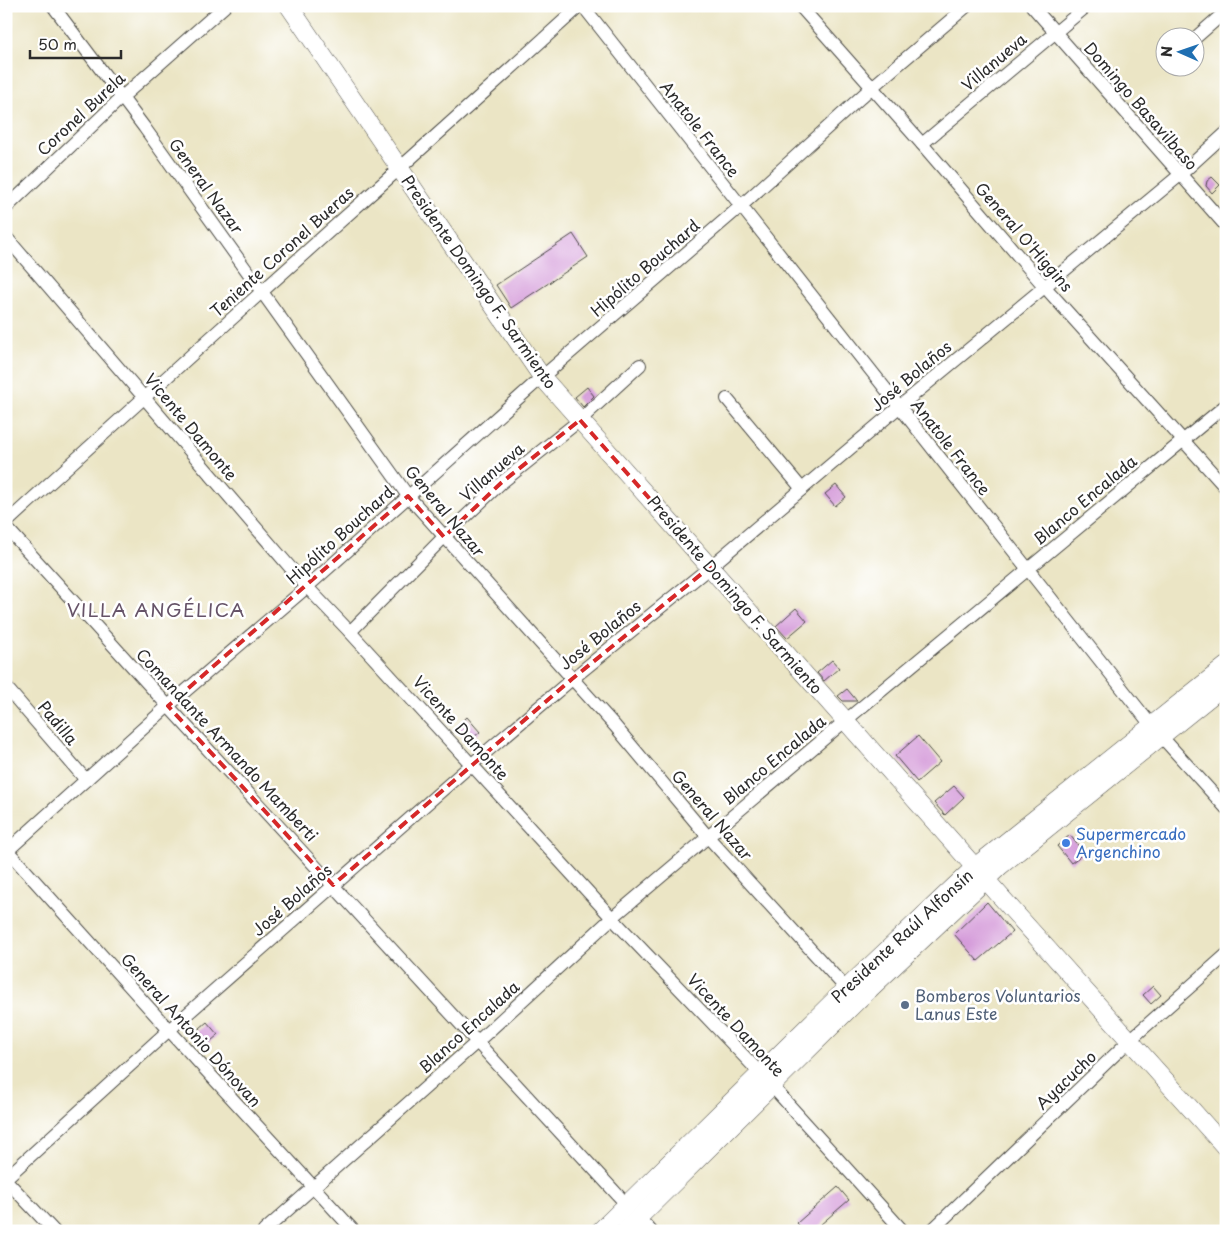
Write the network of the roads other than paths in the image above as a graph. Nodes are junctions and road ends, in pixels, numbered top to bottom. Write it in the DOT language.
graph roads {
  1 [pos="53,6"];
  2 [pos="224,6"];
  3 [pos="288,6"];
  4 [pos="582,6"];
  5 [pos="800,6"];
  6 [pos="967,6"];
  7 [pos="1032,6"];
  8 [pos="1087,6"];
  9 [pos="1226,11"];
  10 [pos="1204,30"];
  11 [pos="1055,32"];
  12 [pos="872,88"];
  13 [pos="121,98"];
  14 [pos="1226,132"];
  15 [pos="922,144"];
  16 [pos="400,170"];
  17 [pos="1180,175"];
  18 [pos="741,206"];
  19 [pos="6,208"];
  20 [pos="1226,226"];
  21 [pos="6,237"];
  22 [pos="1044,286"];
  23 [pos="262,292"];
  24 [pos="640,365"];
  25 [pos="542,377"];
  26 [pos="145,396"];
  27 [pos="727,399"];
  28 [pos="1226,406"];
  29 [pos="899,407"];
  30 [pos="580,420"];
  31 [pos="1184,440"];
  32 [pos="1226,488"];
  33 [pos="802,489"];
  34 [pos="408,496"];
  35 [pos="6,523"];
  36 [pos="6,527"];
  37 [pos="444,537"];
  38 [pos="710,567"];
  39 [pos="1027,569"];
  40 [pos="307,587"];
  41 [pos="350,632"];
  42 [pos="1226,666"];
  43 [pos="572,679"];
  44 [pos="1226,684"];
  45 [pos="6,687"];
  46 [pos="168,706"];
  47 [pos="846,721"];
  48 [pos="1156,731"];
  49 [pos="472,764"];
  50 [pos="86,780"];
  51 [pos="1226,808"];
  52 [pos="708,837"];
  53 [pos="7,850"];
  54 [pos="981,873"];
  55 [pos="333,885"];
  56 [pos="612,918"];
  57 [pos="1226,955"];
  58 [pos="852,994"];
  59 [pos="169,1030"];
  60 [pos="1130,1040"];
  61 [pos="477,1042"];
  62 [pos="766,1080"];
  63 [pos="1226,1148"];
  64 [pos="6,1179"];
  65 [pos="313,1188"];
  66 [pos="633,1211"];
  67 [pos="54,1231"];
  68 [pos="264,1231"];
  69 [pos="354,1231"];
  70 [pos="600,1231"];
  71 [pos="625,1231"];
  72 [pos="651,1231"];
  73 [pos="903,1231"];
  74 [pos="931,1231"];
  1 -- 13 [label="street, General Nazar"];
  2 -- 13 [label="street, Coronel Burela"];
  3 -- 16 [label="main road, Presidente Domingo F. Sarmiento"];
  4 -- 16 [label="street, Teniente Coronel Bueras"];
  4 -- 18 [label="street, Anatole France"];
  5 -- 12 [label="street, General O'Higgins"];
  6 -- 12 [label="street, Hipólito Bouchard"];
  7 -- 11 [label="street, Domingo Basavilbaso"];
  8 -- 11 [label="street, Villanueva"];
  9 -- 10 [label="street"];
  11 -- 15 [label="street, Villanueva"];
  11 -- 17 [label="street, Domingo Basavilbaso"];
  12 -- 15 [label="street, General O'Higgins"];
  12 -- 18 [label="street, Hipólito Bouchard"];
  13 -- 19 [label="street, Coronel Burela"];
  13 -- 23 [label="street, General Nazar"];
  14 -- 17 [label="street, José Bolaños"];
  15 -- 22 [label="street, General O'Higgins"];
  16 -- 23 [label="street, Teniente Coronel Bueras"];
  16 -- 25 [label="main road, Presidente Domingo F. Sarmiento"];
  17 -- 20 [label="street, Domingo Basavilbaso"];
  17 -- 22 [label="street, José Bolaños"];
  18 -- 25 [label="street, Hipólito Bouchard"];
  18 -- 29 [label="street, Anatole France"];
  21 -- 26 [label="street, Vicente Damonte"];
  22 -- 29 [label="street, José Bolaños"];
  22 -- 31 [label="street, General O'Higgins"];
  23 -- 26 [label="street, Teniente Coronel Bueras"];
  23 -- 34 [label="street, General Nazar"];
  24 -- 30 [label="street, Villanueva"];
  25 -- 30 [label="main road, Presidente Domingo F. Sarmiento"];
  25 -- 34 [label="street, Hipólito Bouchard"];
  26 -- 35 [label="street, Teniente Coronel Bueras"];
  26 -- 40 [label="street, Vicente Damonte"];
  27 -- 33 [label="street"];
  28 -- 31 [label="street, Blanco Encalada"];
  29 -- 33 [label="street, José Bolaños"];
  29 -- 39 [label="street, Anatole France"];
  30 -- 37 [label="street, Villanueva"];
  30 -- 38 [label="main road, Presidente Domingo F. Sarmiento"];
  31 -- 32 [label="street, General O'Higgins"];
  31 -- 39 [label="street, Blanco Encalada"];
  33 -- 38 [label="street, José Bolaños"];
  34 -- 37 [label="street, General Nazar"];
  34 -- 40 [label="street, Hipólito Bouchard"];
  36 -- 46 [label="street, Comandante Armando Mamberti"];
  37 -- 41 [label="street, Villanueva"];
  37 -- 43 [label="street, General Nazar"];
  38 -- 43 [label="street, José Bolaños"];
  38 -- 47 [label="main road, Presidente Domingo F. Sarmiento"];
  39 -- 47 [label="street, Blanco Encalada"];
  39 -- 48 [label="street, Anatole France"];
  40 -- 41 [label="street, Vicente Damonte"];
  40 -- 46 [label="street, Hipólito Bouchard"];
  41 -- 49 [label="street, Vicente Damonte"];
  42 -- 48 [label="main road, Presidente Raúl Alfonsín"];
  43 -- 49 [label="street, José Bolaños"];
  43 -- 52 [label="street, General Nazar"];
  44 -- 48 [label="main road, Presidente Raúl Alfonsín"];
  45 -- 50 [label="street, Padilla"];
  46 -- 50 [label="street, Hipólito Bouchard"];
  46 -- 55 [label="street, Comandante Armando Mamberti"];
  47 -- 52 [label="street, Blanco Encalada"];
  47 -- 54 [label="main road, Presidente Domingo F. Sarmiento"];
  48 -- 51 [label="street, Anatole France"];
  48 -- 54 [label="main road, Presidente Raúl Alfonsín"];
  49 -- 55 [label="street, José Bolaños"];
  49 -- 56 [label="street, Vicente Damonte"];
  50 -- 53 [label="street, Hipólito Bouchard"];
  52 -- 56 [label="street, Blanco Encalada"];
  52 -- 58 [label="street, General Nazar"];
  53 -- 59 [label="street, General Antonio Dónovan"];
  54 -- 58 [label="main road, Presidente Raúl Alfonsín"];
  54 -- 60 [label="main road, Presidente Domingo F. Sarmiento"];
  55 -- 59 [label="street, José Bolaños"];
  55 -- 61 [label="street, Comandante Armando Mamberti"];
  56 -- 61 [label="street, Blanco Encalada"];
  56 -- 62 [label="street, Vicente Damonte"];
  57 -- 60 [label="street, Ayacucho"];
  58 -- 62 [label="main road, Presidente Raúl Alfonsín"];
  59 -- 64 [label="street, José Bolaños"];
  59 -- 65 [label="street, General Antonio Dónovan"];
  60 -- 63 [label="main road, Presidente Domingo F. Sarmiento"];
  60 -- 74 [label="street, Ayacucho"];
  61 -- 65 [label="street, Blanco Encalada"];
  61 -- 66 [label="street, Comandante Armando Mamberti"];
  62 -- 66 [label="main road, Presidente Raúl Alfonsín"];
  62 -- 73 [label="street, Vicente Damonte"];
  64 -- 67 [label="street"];
  65 -- 68 [label="street, Blanco Encalada"];
  65 -- 69 [label="street, General Antonio Dónovan"];
  66 -- 70 [label="main road, Presidente Raúl Alfonsín"];
  66 -- 71 [label="main road, Presidente Raúl Alfonsín"];
  66 -- 72 [label="street, Comandante Armando Mamberti"];
}
